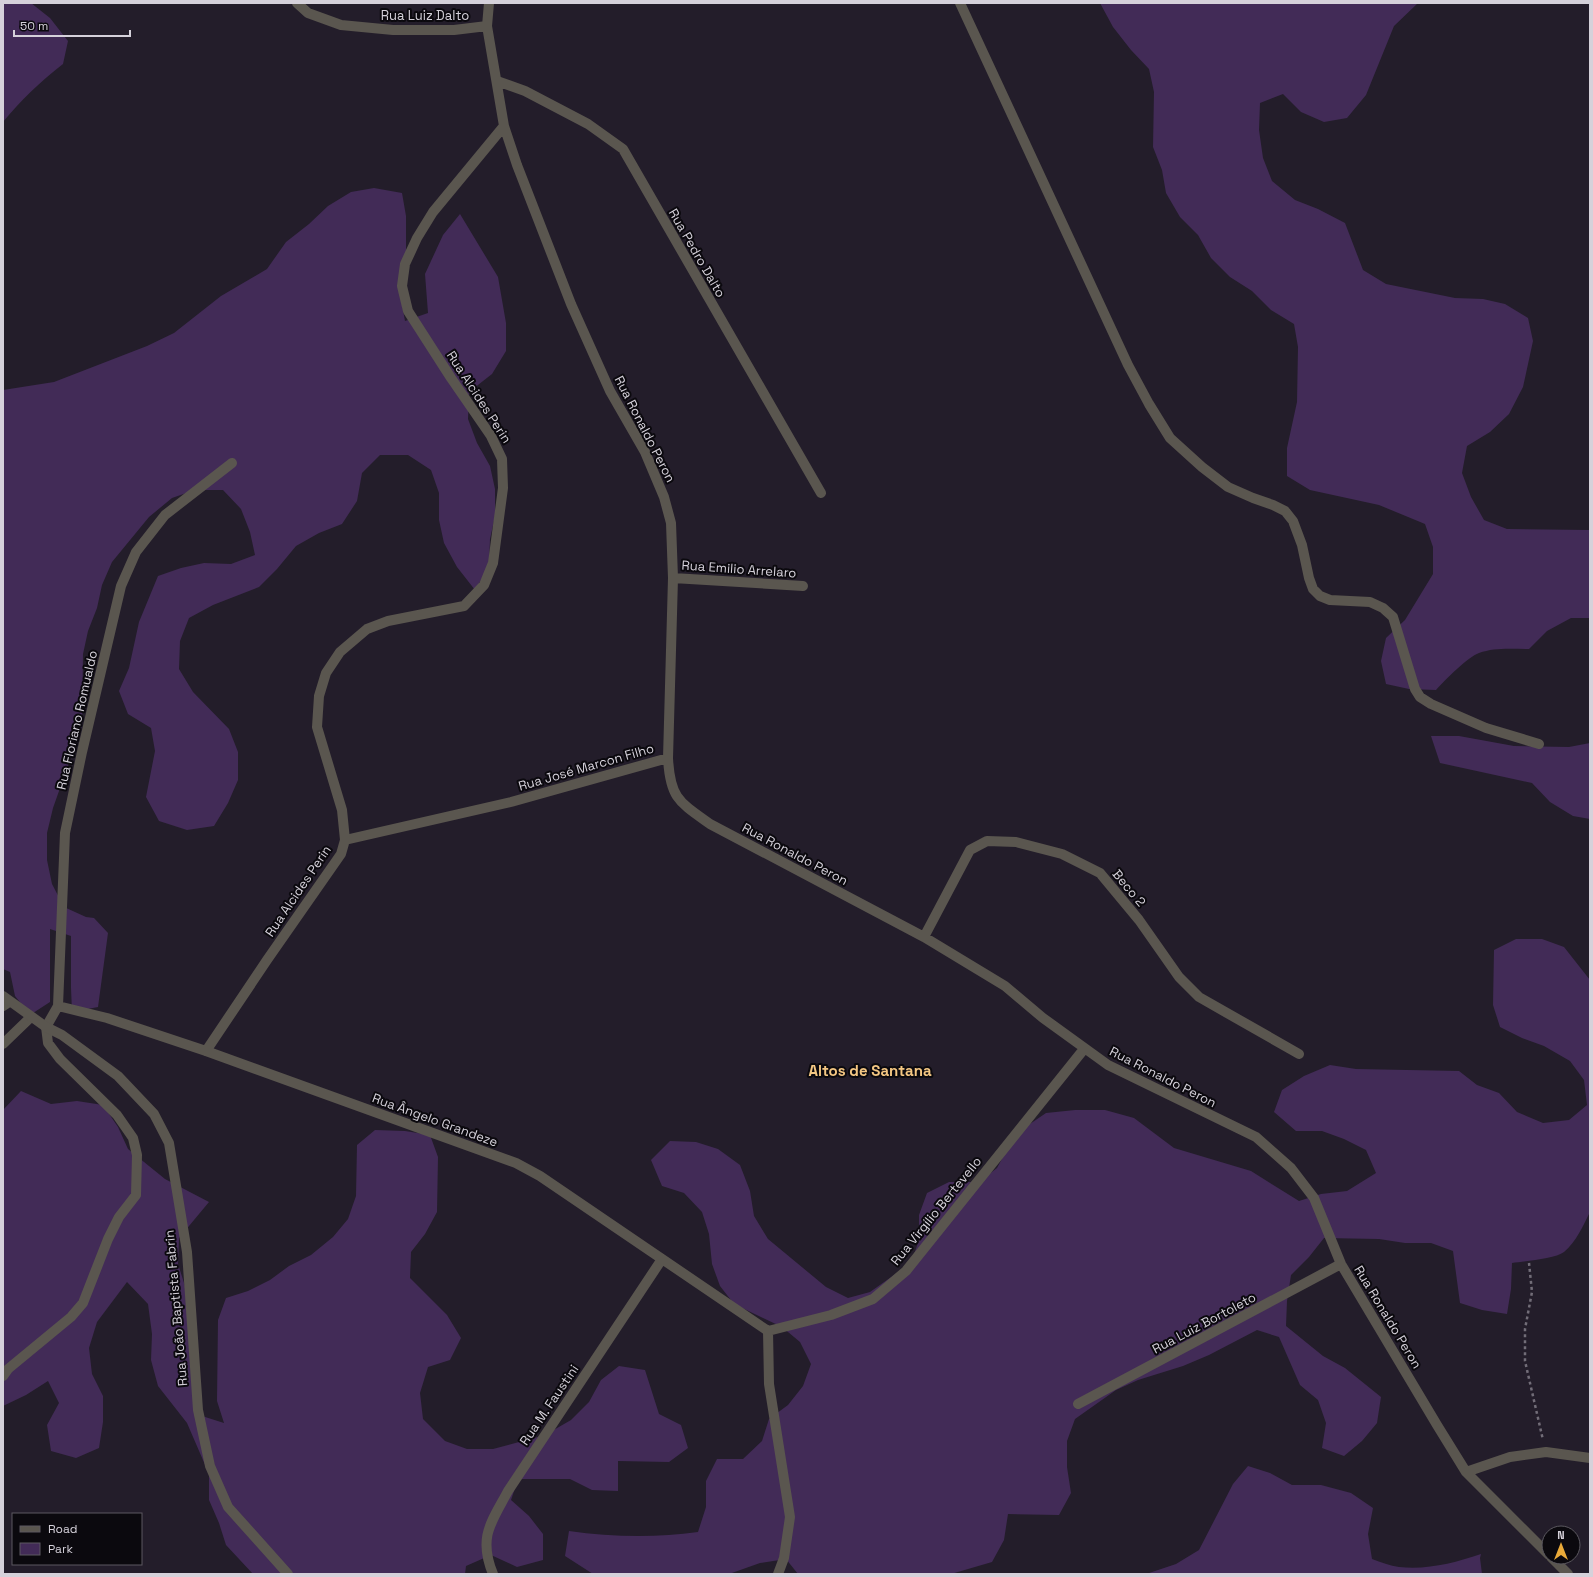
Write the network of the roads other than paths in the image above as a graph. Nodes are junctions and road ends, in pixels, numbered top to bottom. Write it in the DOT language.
graph roads {
  1 [pos="297,3"];
  2 [pos="489,3"];
  3 [pos="960,3"];
  4 [pos="487,26"];
  5 [pos="497,81"];
  6 [pos="504,126"];
  7 [pos="232,463"];
  8 [pos="821,494"];
  9 [pos="673,578"];
  10 [pos="803,586"];
  11 [pos="1539,744"];
  12 [pos="668,758"];
  13 [pos="345,840"];
  14 [pos="924,938"];
  15 [pos="5,1002"];
  16 [pos="58,1006"];
  17 [pos="32,1017"];
  18 [pos="46,1027"];
  19 [pos="3,1044"];
  20 [pos="1084,1049"];
  21 [pos="206,1051"];
  22 [pos="1299,1054"];
  23 [pos="662,1259"];
  24 [pos="1341,1264"];
  25 [pos="768,1331"];
  26 [pos="3,1376"];
  27 [pos="1078,1404"];
  28 [pos="1590,1458"];
  29 [pos="1466,1472"];
  30 [pos="1541,1547"];
  31 [pos="1559,1565"];
  32 [pos="288,1574"];
  33 [pos="493,1574"];
  34 [pos="778,1574"];
  35 [pos="1568,1574"];
  1 -- 4 [label="street, Rua Luiz Dalto"];
  2 -- 4 [label="street, Rua Ronaldo Peron"];
  3 -- 11 [label="street"];
  4 -- 5 [label="street, Rua Ronaldo Peron"];
  5 -- 6 [label="street, Rua Ronaldo Peron"];
  5 -- 8 [label="street, Rua Pedro Dalto"];
  6 -- 9 [label="street, Rua Ronaldo Peron"];
  6 -- 13 [label="street, Rua Alcides Perin"];
  7 -- 16 [label="street, Rua Floriano Romualdo"];
  9 -- 10 [label="street, Rua Emilio Arrelaro"];
  9 -- 12 [label="street, Rua Ronaldo Peron"];
  12 -- 13 [label="street, Rua José Marcon Filho"];
  12 -- 14 [label="street, Rua Ronaldo Peron"];
  13 -- 21 [label="street, Rua Alcides Perin"];
  14 -- 20 [label="street, Rua Ronaldo Peron"];
  14 -- 22 [label="street, Beco 2"];
  15 -- 17 [label="street, Rua João Baptista Fabrin"];
  16 -- 18 [label="street, Rua Floriano Romualdo"];
  16 -- 21 [label="street, Rua Ângelo Grandeze"];
  17 -- 18 [label="street, Rua João Baptista Fabrin"];
  17 -- 19 [label="street"];
  18 -- 26 [label="street"];
  18 -- 32 [label="street, Rua João Baptista Fabrin"];
  20 -- 24 [label="street, Rua Ronaldo Peron"];
  20 -- 25 [label="street, Rua Virgílio Bertevello"];
  21 -- 23 [label="street, Rua Ângelo Grandeze"];
  23 -- 25 [label="street, Rua Ângelo Grandeze"];
  23 -- 33 [label="street, Rua M. Faustini"];
  24 -- 27 [label="street, Rua Luiz Bortoleto"];
  24 -- 29 [label="street, Rua Ronaldo Peron"];
  25 -- 34 [label="street"];
  28 -- 29 [label="street"];
  29 -- 30 [label="street, Rua Ronaldo Peron"];
  31 -- 35 [label="street"];
}
